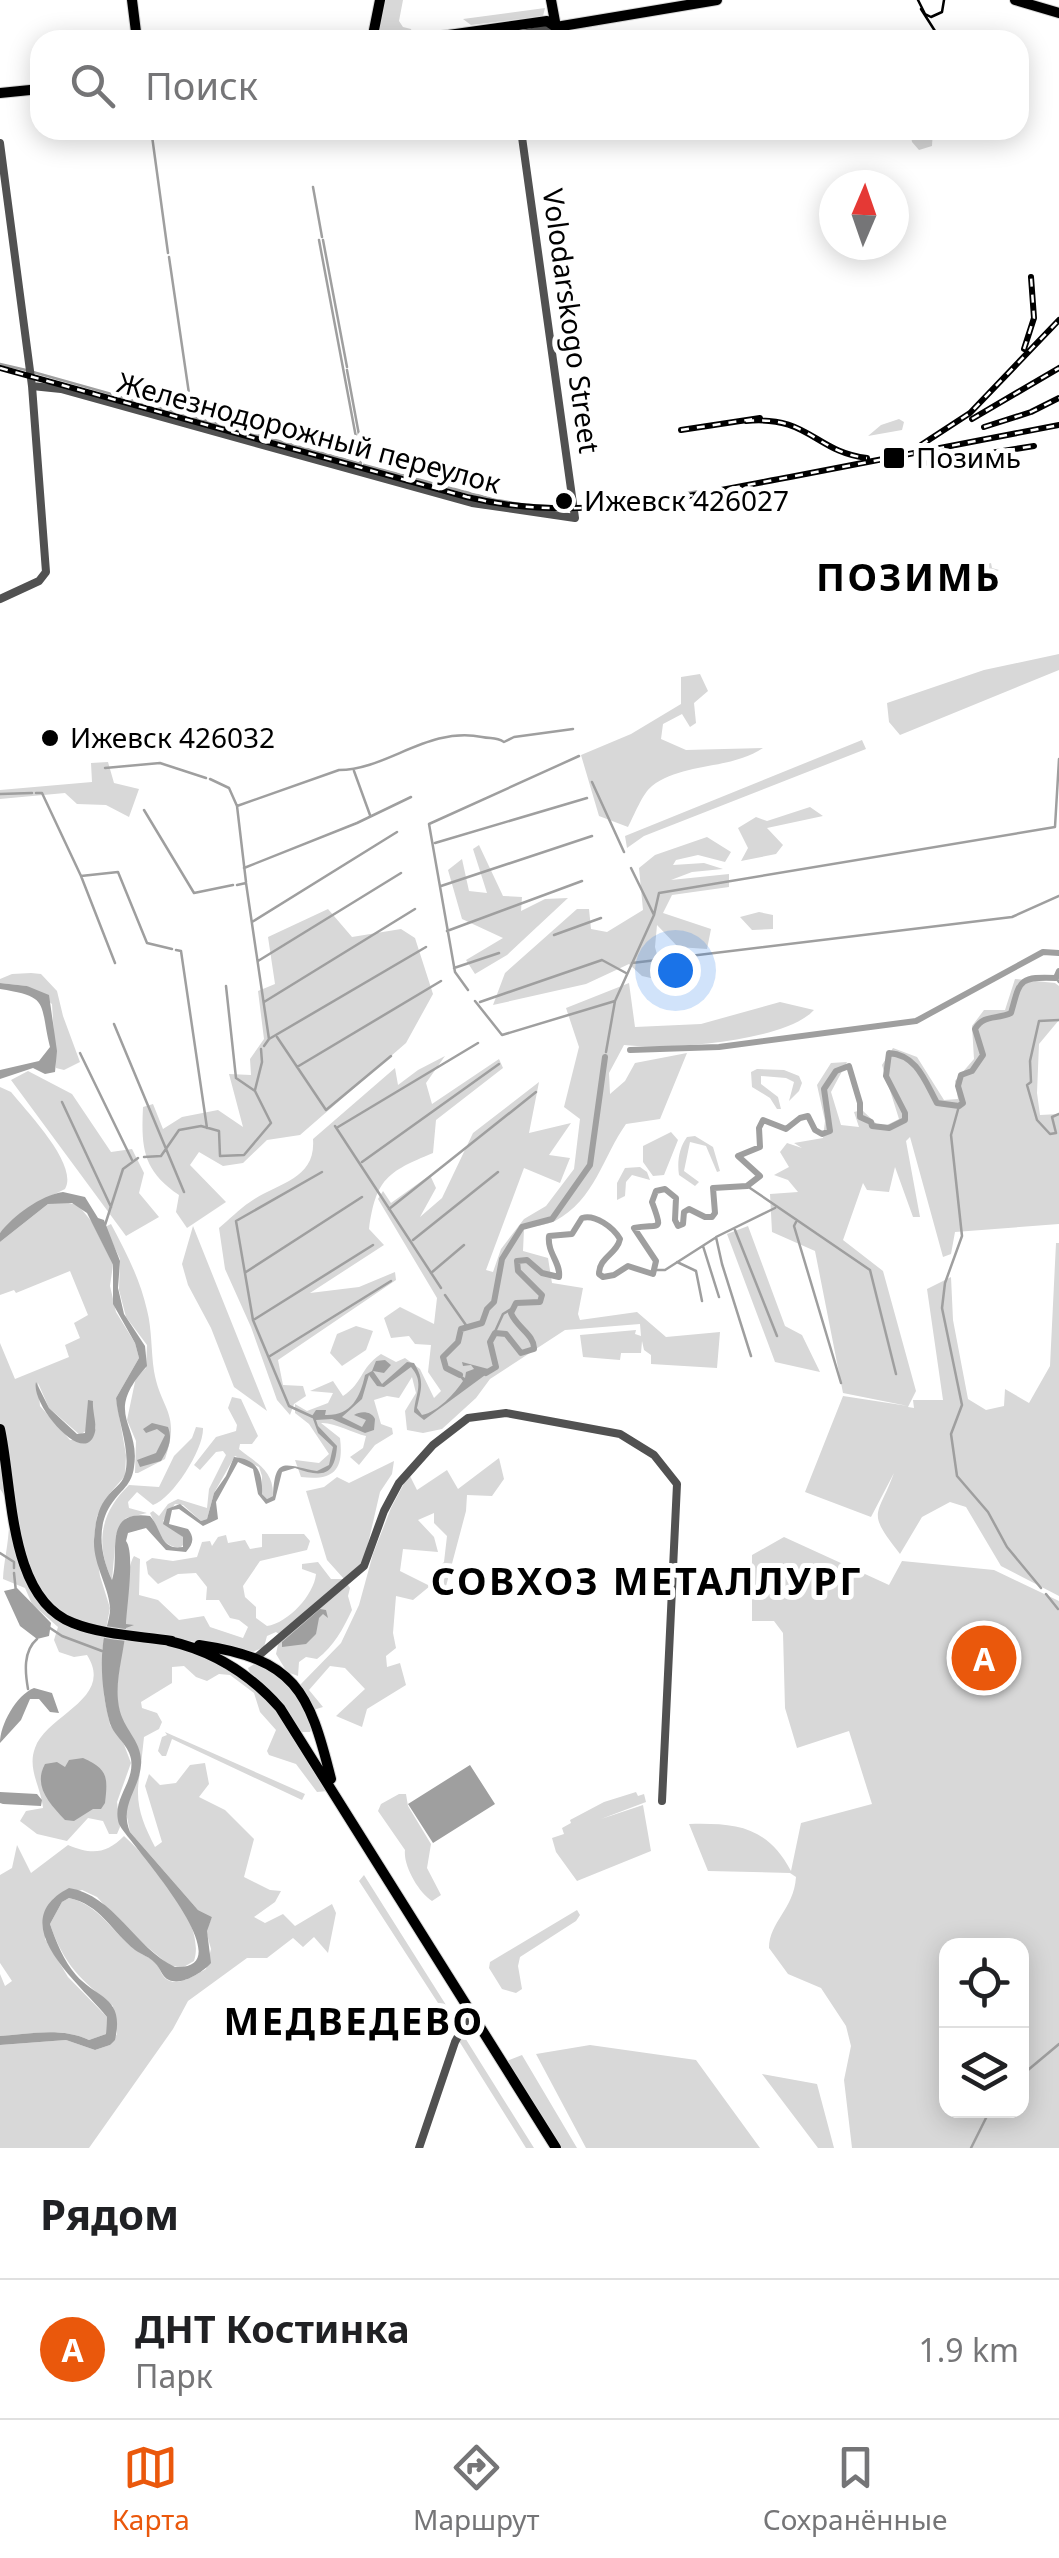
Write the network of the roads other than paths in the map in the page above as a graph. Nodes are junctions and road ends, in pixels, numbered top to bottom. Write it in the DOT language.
graph roads {
  1 [pos="132,0"];
  2 [pos="380,0"];
  3 [pos="552,0"];
  4 [pos="718,0"];
  5 [pos="1015,0"];
  6 [pos="1059,13"];
  7 [pos="552,29"];
  8 [pos="136,30"];
  9 [pos="374,30"];
  10 [pos="484,30"];
  11 [pos="547,30"];
  12 [pos="30,90"];
  13 [pos="0,92"];
  14 [pos="522,140"];
  15 [pos="0,143"];
  16 [pos="32,386"];
  17 [pos="575,518"];
  18 [pos="0,599"];
  19 [pos="0,1429"];
  20 [pos="169,1641"];
  21 [pos="256,1658"];
  22 [pos="240,1672"];
  23 [pos="316,1724"];
  24 [pos="299,1734"];
  25 [pos="333,1790"];
  26 [pos="662,1801"];
  27 [pos="471,2012"];
  28 [pos="419,2148"];
  29 [pos="556,2148"];
  1 -- 8 [label="main road"];
  2 -- 9 [label="main road"];
  3 -- 7 [label="main road"];
  4 -- 7 [label="main road"];
  5 -- 6 [label="main road"];
  7 -- 10 [label="main road"];
  7 -- 11 [label="street"];
  12 -- 13 [label="main road"];
  14 -- 17 [label="street, Volodarskogo Street"];
  15 -- 16 [label="street"];
  16 -- 17 [label="street, Железнодорожный переулок"];
  16 -- 18 [label="street"];
  19 -- 20 [label="main road"];
  20 -- 21 [label="main road"];
  20 -- 22 [label="main road"];
  21 -- 22 [label="main road"];
  21 -- 23 [label="main road"];
  21 -- 26 [label="street"];
  22 -- 24 [label="main road"];
  23 -- 24 [label="main road"];
  23 -- 25 [label="main road"];
  24 -- 25 [label="main road"];
  25 -- 27 [label="main road"];
  27 -- 28 [label="street"];
  27 -- 29 [label="main road"];
}
